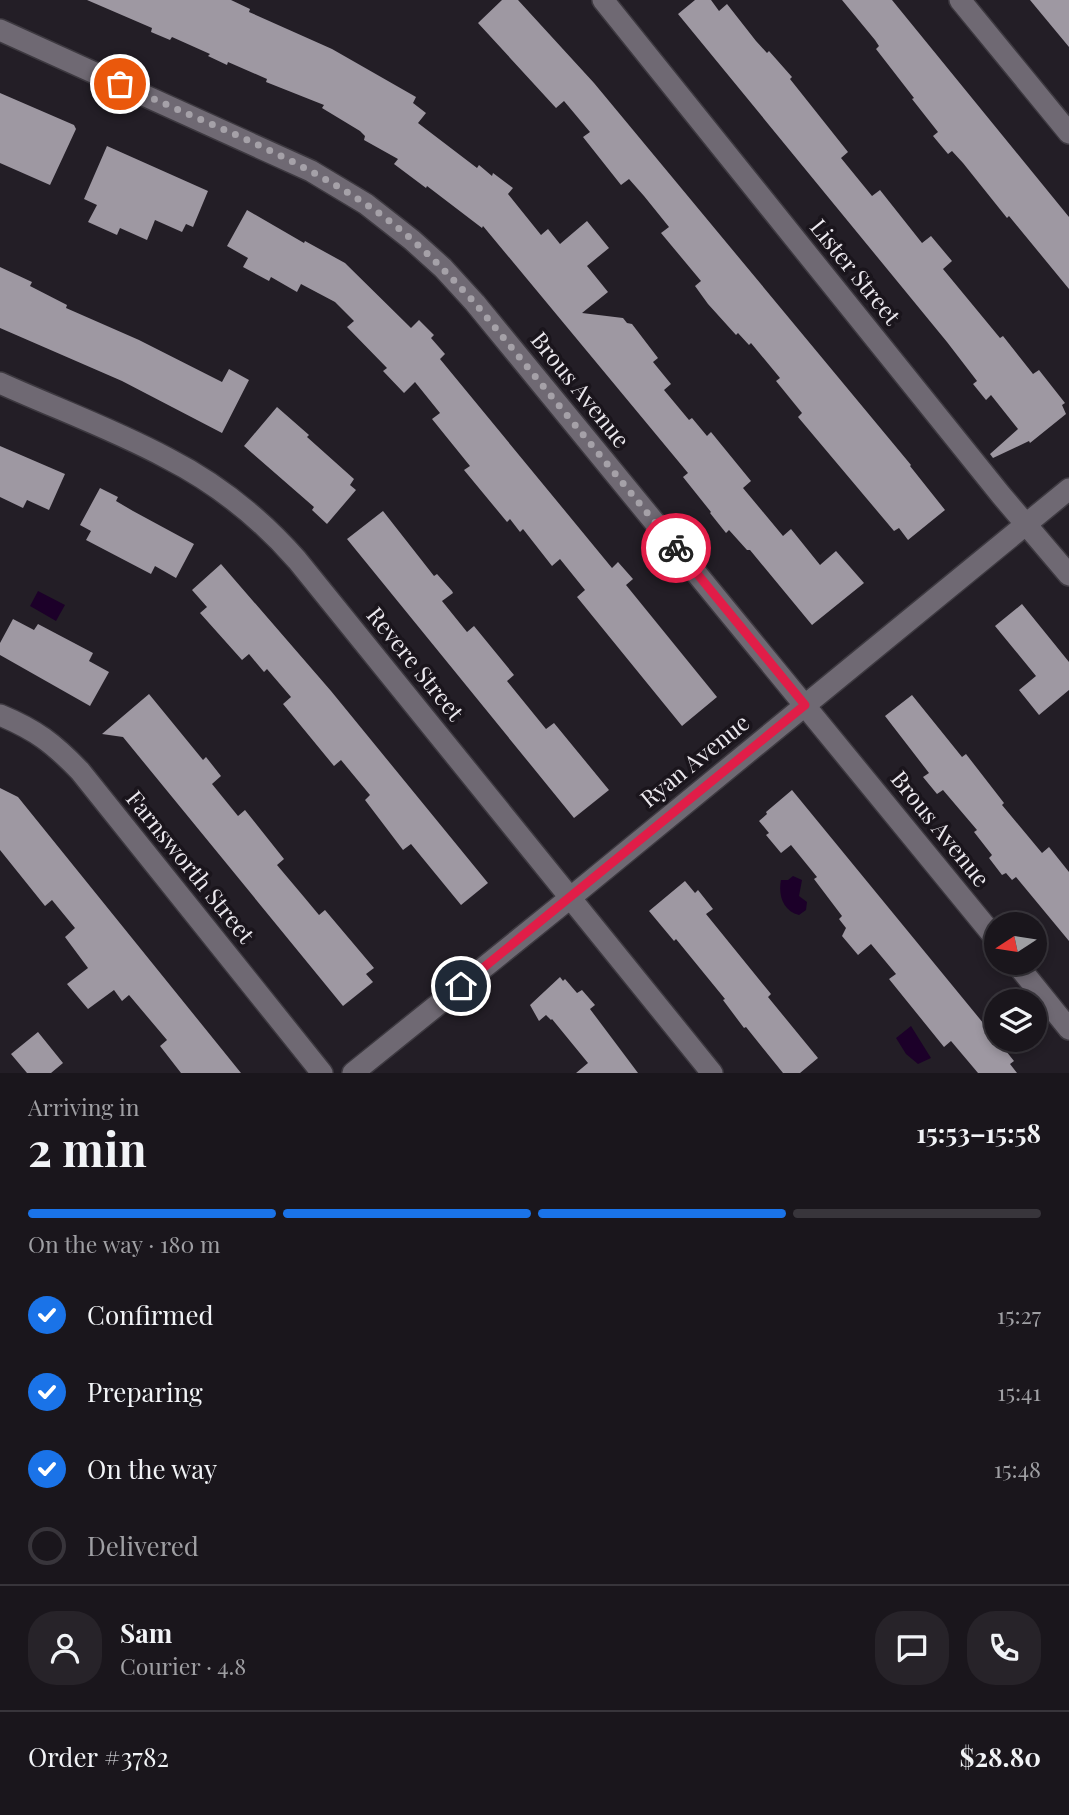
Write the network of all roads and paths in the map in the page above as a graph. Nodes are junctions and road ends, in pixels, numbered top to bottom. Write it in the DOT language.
graph roads {
  1 [pos="603,0"];
  2 [pos="960,0"];
  3 [pos="0,30"];
  4 [pos="1069,133"];
  5 [pos="0,383"];
  6 [pos="1069,489"];
  7 [pos="1026,524"];
  8 [pos="1069,575"];
  9 [pos="805,705"];
  10 [pos="0,715"];
  11 [pos="570,898"];
  12 [pos="984,924"];
  13 [pos="1025,975"];
  14 [pos="1069,1029"];
  15 [pos="322,1073"];
  16 [pos="353,1073"];
  17 [pos="712,1073"];
  1 -- 7 [label="street, Lister Street"];
  2 -- 4 [label="street"];
  3 -- 9 [label="street, Brous Avenue"];
  5 -- 11 [label="street, Revere Street"];
  6 -- 7 [label="street, Ryan Avenue"];
  7 -- 8 [label="street, Lister Street"];
  7 -- 9 [label="street, Ryan Avenue"];
  9 -- 11 [label="street, Ryan Avenue"];
  9 -- 12 [label="street, Brous Avenue"];
  10 -- 15 [label="street, Farnsworth Street"];
  11 -- 16 [label="street, Ryan Avenue"];
  11 -- 17 [label="street, Revere Street"];
  13 -- 14 [label="street"];
}
